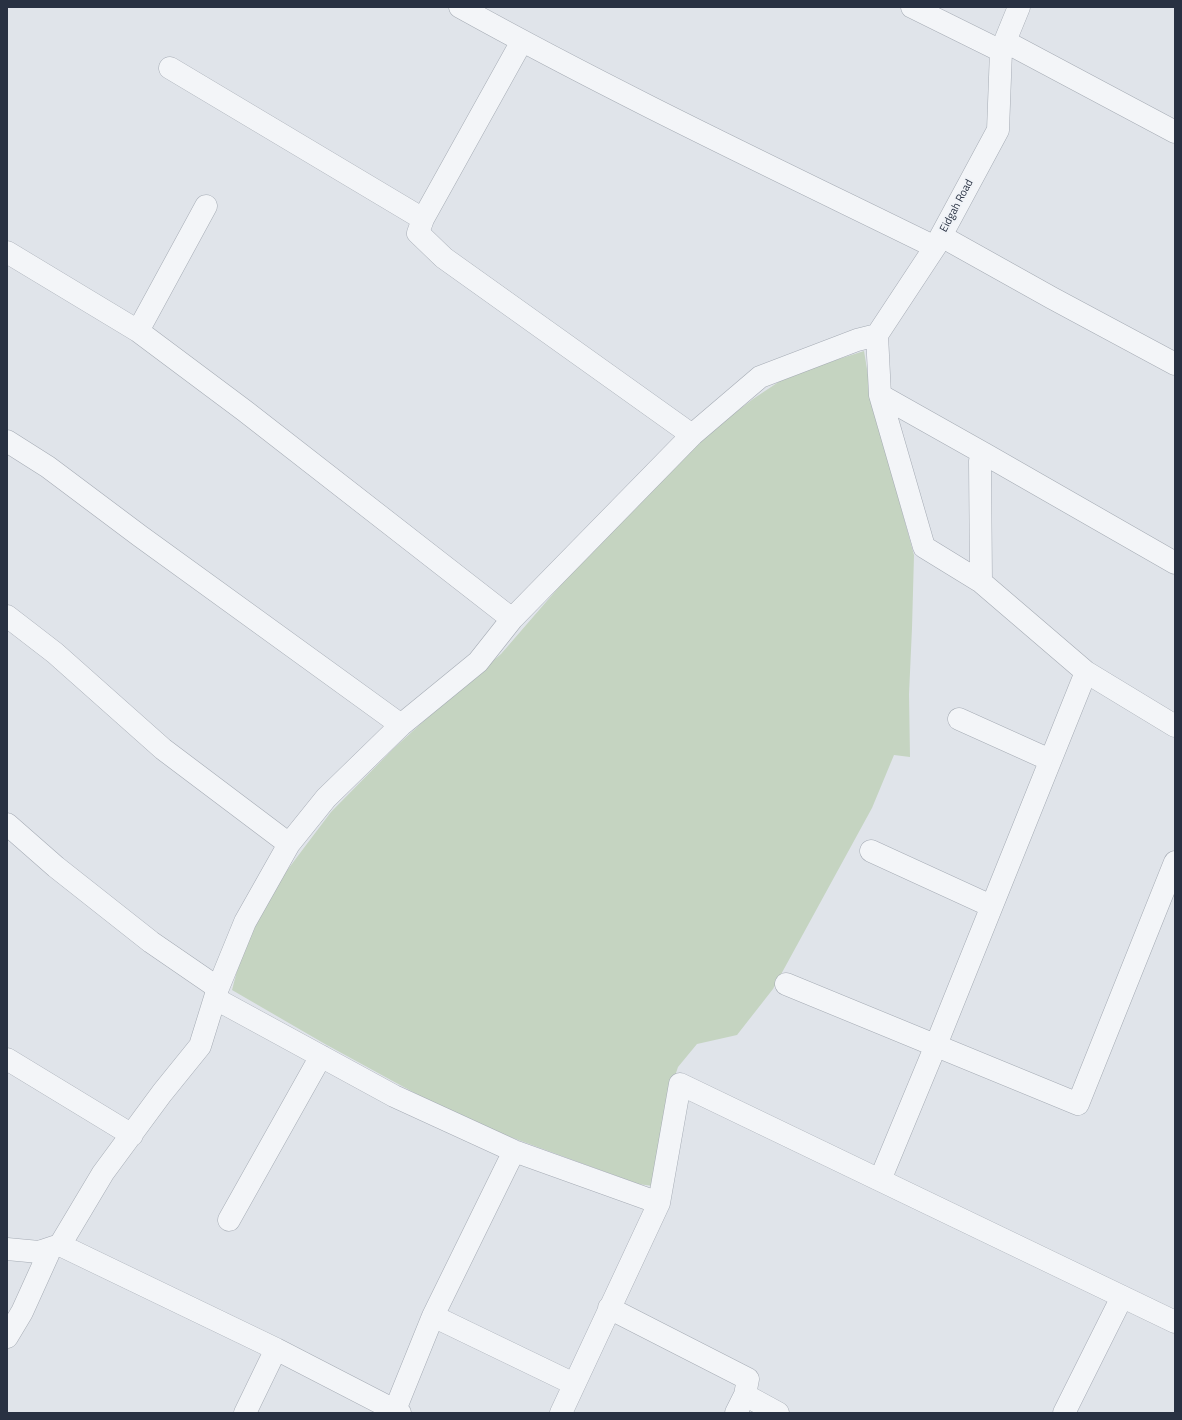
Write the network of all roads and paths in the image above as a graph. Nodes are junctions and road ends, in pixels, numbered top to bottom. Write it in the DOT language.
graph roads {
  1 [pos="460,7"];
  2 [pos="912,7"];
  3 [pos="1019,7"];
  4 [pos="522,42"];
  5 [pos="1004,46"];
  6 [pos="170,68"];
  7 [pos="1175,132"];
  8 [pos="206,206"];
  9 [pos="423,219"];
  10 [pos="938,242"];
  11 [pos="7,252"];
  12 [pos="138,331"];
  13 [pos="877,335"];
  14 [pos="1175,364"];
  15 [pos="880,395"];
  16 [pos="692,435"];
  17 [pos="7,441"];
  18 [pos="984,453"];
  19 [pos="1175,563"];
  20 [pos="981,582"];
  21 [pos="7,616"];
  22 [pos="512,619"];
  23 [pos="1086,672"];
  24 [pos="960,719"];
  25 [pos="400,725"];
  26 [pos="1175,726"];
  27 [pos="1050,760"];
  28 [pos="7,824"];
  29 [pos="290,844"];
  30 [pos="870,851"];
  31 [pos="1175,862"];
  32 [pos="991,906"];
  33 [pos="786,984"];
  34 [pos="217,993"];
  35 [pos="936,1045"];
  36 [pos="321,1056"];
  37 [pos="7,1058"];
  38 [pos="132,1135"];
  39 [pos="514,1151"];
  40 [pos="880,1180"];
  41 [pos="659,1203"];
  42 [pos="229,1220"];
  43 [pos="55,1246"];
  44 [pos="7,1249"];
  45 [pos="1122,1297"];
  46 [pos="609,1308"];
  47 [pos="433,1316"];
  48 [pos="1175,1322"];
  49 [pos="7,1337"];
  50 [pos="276,1350"];
  51 [pos="574,1384"];
  52 [pos="741,1404"];
  53 [pos="398,1412"];
  54 [pos="245,1413"];
  55 [pos="561,1413"];
  56 [pos="778,1413"];
  57 [pos="1064,1413"];
  1 -- 4 [label="street"];
  2 -- 5 [label="street"];
  3 -- 5 [label="street, Eidgah Road"];
  4 -- 9 [label="street"];
  4 -- 10 [label="street"];
  5 -- 7 [label="street"];
  5 -- 10 [label="street, Eidgah Road"];
  6 -- 9 [label="street"];
  8 -- 12 [label="street"];
  9 -- 16 [label="street"];
  10 -- 13 [label="street, Eidgah Road"];
  10 -- 14 [label="street"];
  11 -- 12 [label="street"];
  12 -- 22 [label="street"];
  13 -- 15 [label="street"];
  13 -- 16 [label="street"];
  15 -- 18 [label="street"];
  15 -- 20 [label="street"];
  16 -- 22 [label="street"];
  17 -- 25 [label="street"];
  18 -- 19 [label="street"];
  18 -- 20 [label="street"];
  20 -- 23 [label="street"];
  21 -- 29 [label="street"];
  22 -- 25 [label="street"];
  23 -- 26 [label="street"];
  23 -- 27 [label="street"];
  24 -- 27 [label="street"];
  25 -- 29 [label="street"];
  27 -- 32 [label="street"];
  28 -- 34 [label="street"];
  29 -- 34 [label="street"];
  30 -- 32 [label="street"];
  31 -- 35 [label="street"];
  32 -- 35 [label="street"];
  33 -- 35 [label="street"];
  34 -- 36 [label="street"];
  34 -- 38 [label="street"];
  35 -- 40 [label="street"];
  36 -- 39 [label="street"];
  36 -- 42 [label="street"];
  37 -- 38 [label="street"];
  38 -- 43 [label="street"];
  39 -- 41 [label="street"];
  39 -- 47 [label="street"];
  40 -- 41 [label="street"];
  40 -- 45 [label="street"];
  41 -- 46 [label="street"];
  43 -- 44 [label="street"];
  43 -- 49 [label="street"];
  43 -- 50 [label="street"];
  45 -- 48 [label="street"];
  45 -- 57 [label="street"];
  46 -- 51 [label="street"];
  46 -- 52 [label="street"];
  47 -- 51 [label="street"];
  47 -- 53 [label="street"];
  50 -- 53 [label="street"];
  50 -- 54 [label="street"];
  51 -- 55 [label="street"];
  52 -- 56 [label="street"];
}
